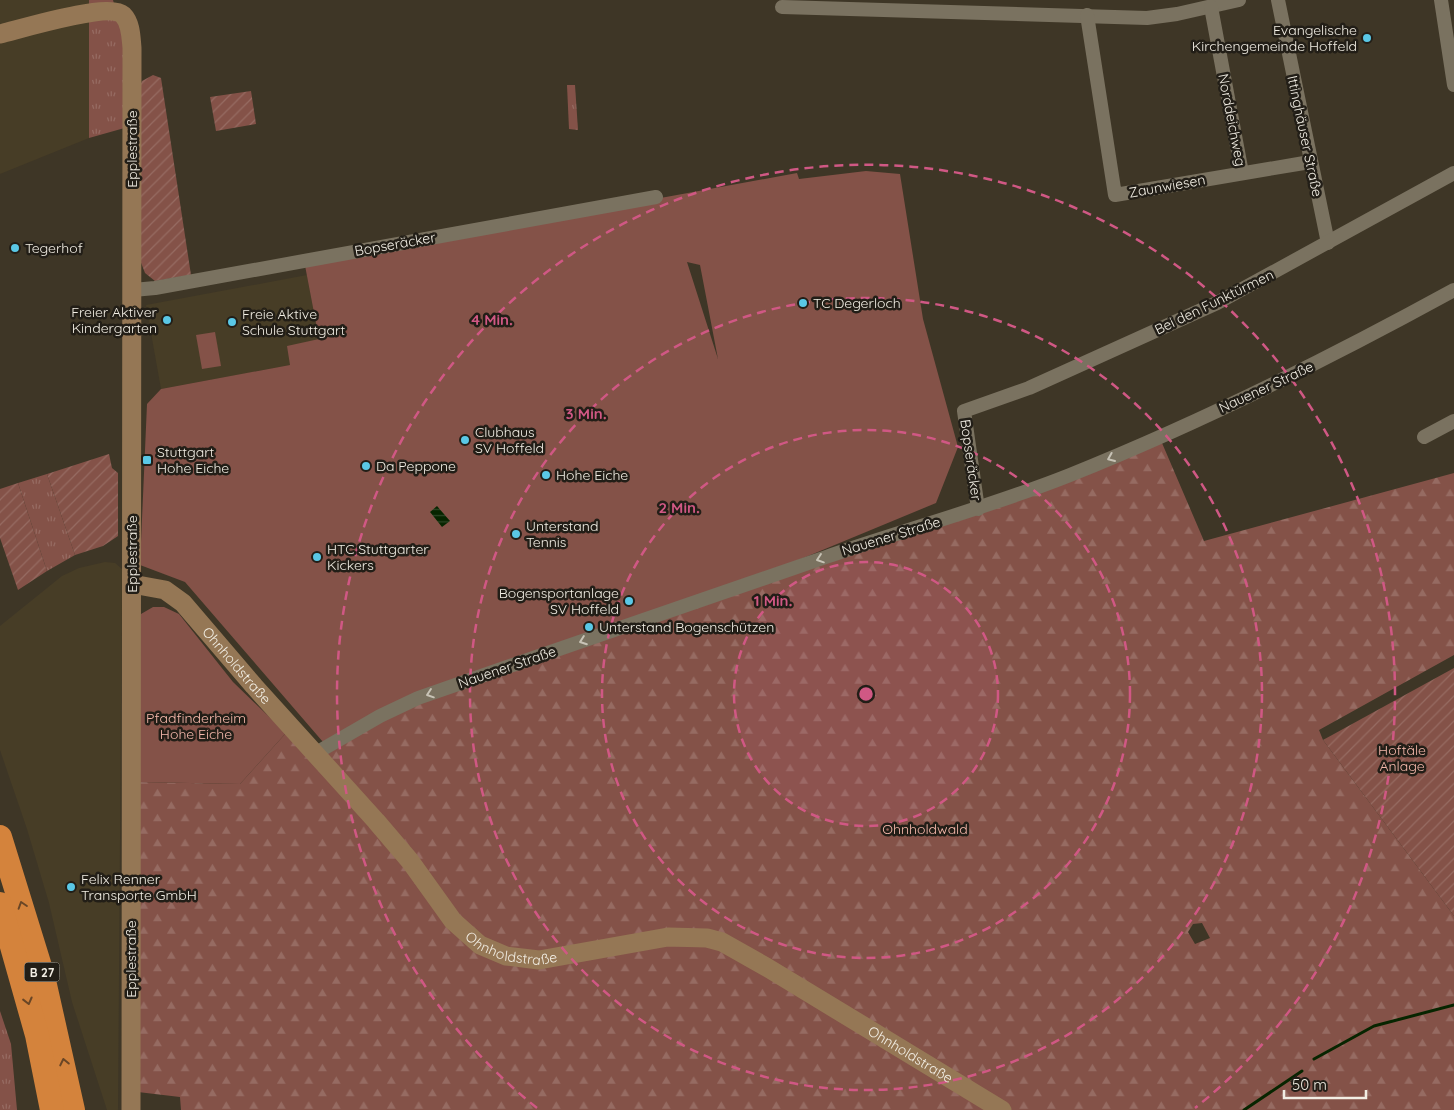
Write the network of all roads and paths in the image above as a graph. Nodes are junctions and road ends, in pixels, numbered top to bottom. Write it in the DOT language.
graph roads {
  1 [pos="1239,0"];
  2 [pos="1278,0"];
  3 [pos="1441,0"];
  4 [pos="926,5"];
  5 [pos="123,7"];
  6 [pos="782,7"];
  7 [pos="1211,7"];
  8 [pos="1087,15"];
  9 [pos="0,34"];
  10 [pos="1454,85"];
  11 [pos="1310,162"];
  12 [pos="1242,173"];
  13 [pos="1454,173"];
  14 [pos="656,197"];
  15 [pos="1328,243"];
  16 [pos="132,290"];
  17 [pos="1454,290"];
  18 [pos="964,412"];
  19 [pos="1454,421"];
  20 [pos="1424,437"];
  21 [pos="972,511"];
  22 [pos="132,584"];
  23 [pos="316,754"];
  24 [pos="0,837"];
  25 [pos="0,904"];
  26 [pos="52,1110"];
  27 [pos="73,1110"];
  28 [pos="131,1110"];
  29 [pos="1002,1110"];
  1 -- 7 [label="street"];
  2 -- 11 [label="street, Ittinghäuser Straße"];
  3 -- 10 [label="street"];
  4 -- 6 [label="street"];
  4 -- 8 [label="street"];
  5 -- 9 [label="main road"];
  5 -- 16 [label="main road, Epplestraße"];
  7 -- 8 [label="street"];
  7 -- 12 [label="street, Norddeichweg"];
  8 -- 12 [label="street, Zaunwiesen"];
  11 -- 12 [label="street, Zaunwiesen"];
  11 -- 15 [label="street, Ittinghäuser Straße"];
  13 -- 15 [label="street, Bei den Funktürmen"];
  14 -- 16 [label="street, Bopseräcker"];
  15 -- 18 [label="street, Bei den Funktürmen"];
  16 -- 22 [label="main road, Epplestraße"];
  17 -- 21 [label="street, Nauener Straße, one-way"];
  18 -- 21 [label="street, Bopseräcker"];
  19 -- 20 [label="street"];
  21 -- 23 [label="street, Nauener Straße, one-way"];
  22 -- 23 [label="main road, Ohnholdstraße"];
  22 -- 28 [label="main road, Epplestraße"];
  23 -- 29 [label="main road, Ohnholdstraße"];
  27 -- 24 [label="highway, B 27, one-way"];
  25 -- 26 [label="highway, B 27, one-way"];
}
